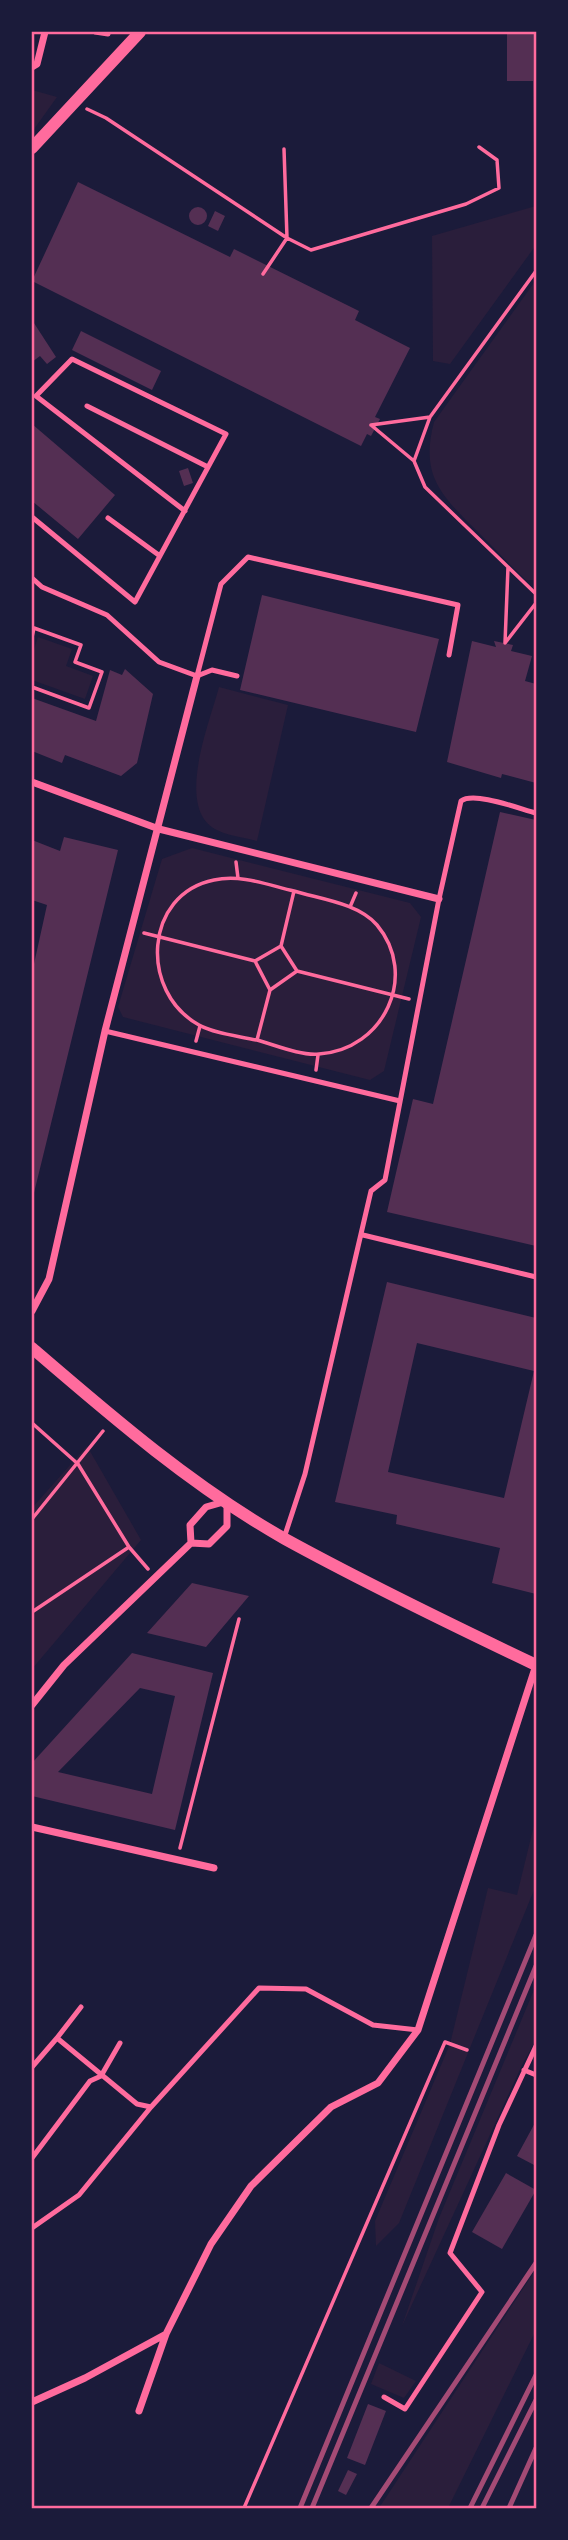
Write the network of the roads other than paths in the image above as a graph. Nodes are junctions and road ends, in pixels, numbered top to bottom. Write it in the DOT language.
graph roads {
  1 [pos="45,32"];
  2 [pos="95,32"];
  3 [pos="140,32"];
  4 [pos="108,34"];
  5 [pos="32,67"];
  6 [pos="32,148"];
  7 [pos="87,406"];
  8 [pos="208,467"];
  9 [pos="185,510"];
  10 [pos="32,517"];
  11 [pos="108,518"];
  12 [pos="160,556"];
  13 [pos="32,578"];
  14 [pos="449,654"];
  15 [pos="197,676"];
  16 [pos="237,676"];
  17 [pos="32,782"];
  18 [pos="537,813"];
  19 [pos="159,828"];
  20 [pos="439,899"];
  21 [pos="105,1031"];
  22 [pos="400,1101"];
  23 [pos="363,1234"];
  24 [pos="537,1277"];
  25 [pos="32,1311"];
  26 [pos="32,1348"];
  27 [pos="227,1501"];
  28 [pos="285,1538"];
  29 [pos="191,1543"];
  30 [pos="536,1665"];
  31 [pos="32,1705"];
  32 [pos="32,1827"];
  33 [pos="214,1868"];
  34 [pos="81,2007"];
  35 [pos="418,2030"];
  36 [pos="57,2038"];
  37 [pos="120,2043"];
  38 [pos="537,2046"];
  39 [pos="32,2067"];
  40 [pos="524,2070"];
  41 [pos="537,2074"];
  42 [pos="101,2076"];
  43 [pos="151,2107"];
  44 [pos="32,2158"];
  45 [pos="32,2228"];
  46 [pos="166,2334"];
  47 [pos="384,2397"];
  48 [pos="32,2402"];
  49 [pos="139,2411"];
  1 -- 5 [label="street"];
  2 -- 4 [label="lane"];
  3 -- 6 [label="street"];
  7 -- 8 [label="lane"];
  8 -- 9 [label="lane"];
  8 -- 9 [label="lane"];
  9 -- 12 [label="lane"];
  10 -- 12 [label="lane"];
  11 -- 12 [label="lane"];
  13 -- 15 [label="lane"];
  14 -- 15 [label="lane"];
  15 -- 16 [label="lane"];
  15 -- 19 [label="street"];
  17 -- 19 [label="street"];
  18 -- 20 [label="lane"];
  19 -- 20 [label="street"];
  19 -- 21 [label="street"];
  20 -- 22 [label="lane"];
  21 -- 22 [label="lane"];
  21 -- 25 [label="street"];
  22 -- 23 [label="lane"];
  23 -- 24 [label="lane"];
  23 -- 28 [label="lane"];
  26 -- 27 [label="street"];
  27 -- 28 [label="street"];
  27 -- 29 [label="street"];
  27 -- 29 [label="street"];
  28 -- 30 [label="street"];
  29 -- 31 [label="street"];
  30 -- 35 [label="street"];
  32 -- 33 [label="street"];
  34 -- 36 [label="lane"];
  35 -- 43 [label="lane"];
  35 -- 46 [label="street"];
  36 -- 39 [label="lane"];
  36 -- 42 [label="lane"];
  37 -- 42 [label="lane"];
  38 -- 40 [label="lane"];
  40 -- 41 [label="lane"];
  40 -- 47 [label="lane"];
  42 -- 43 [label="lane"];
  42 -- 44 [label="lane"];
  43 -- 45 [label="lane"];
  46 -- 48 [label="street"];
  46 -- 49 [label="street"];
}
